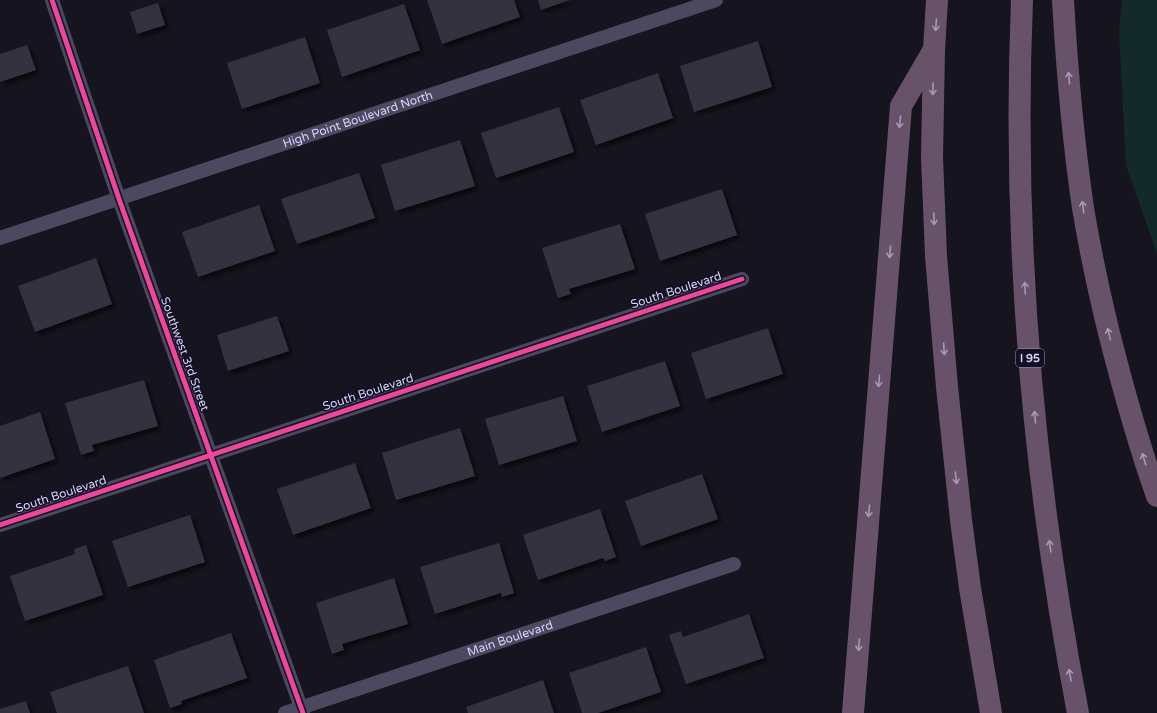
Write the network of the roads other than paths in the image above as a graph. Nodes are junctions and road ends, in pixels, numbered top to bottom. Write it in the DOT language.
graph roads {
  1 [pos="52,0"];
  2 [pos="716,0"];
  3 [pos="937,0"];
  4 [pos="1022,0"];
  5 [pos="1063,0"];
  6 [pos="934,50"];
  7 [pos="119,199"];
  8 [pos="0,238"];
  9 [pos="742,279"];
  10 [pos="211,455"];
  11 [pos="1157,496"];
  12 [pos="0,524"];
  13 [pos="734,564"];
  14 [pos="302,710"];
  15 [pos="285,713"];
  16 [pos="853,713"];
  17 [pos="991,713"];
  18 [pos="1078,713"];
  1 -- 7 [label="street, Southwest 3rd Street"];
  2 -- 7 [label="street, High Point Boulevard North"];
  3 -- 6 [label="highway, one-way"];
  18 -- 4 [label="highway, I 95, one-way"];
  11 -- 5 [label="highway, one-way"];
  6 -- 16 [label="highway, one-way"];
  6 -- 17 [label="highway, one-way"];
  7 -- 8 [label="street, High Point Boulevard North"];
  7 -- 10 [label="street, Southwest 3rd Street"];
  9 -- 10 [label="street, South Boulevard"];
  10 -- 12 [label="street, South Boulevard"];
  10 -- 14 [label="street, Southwest 3rd Street"];
  13 -- 14 [label="street, Main Boulevard"];
  14 -- 15 [label="street, Main Boulevard"];
}
